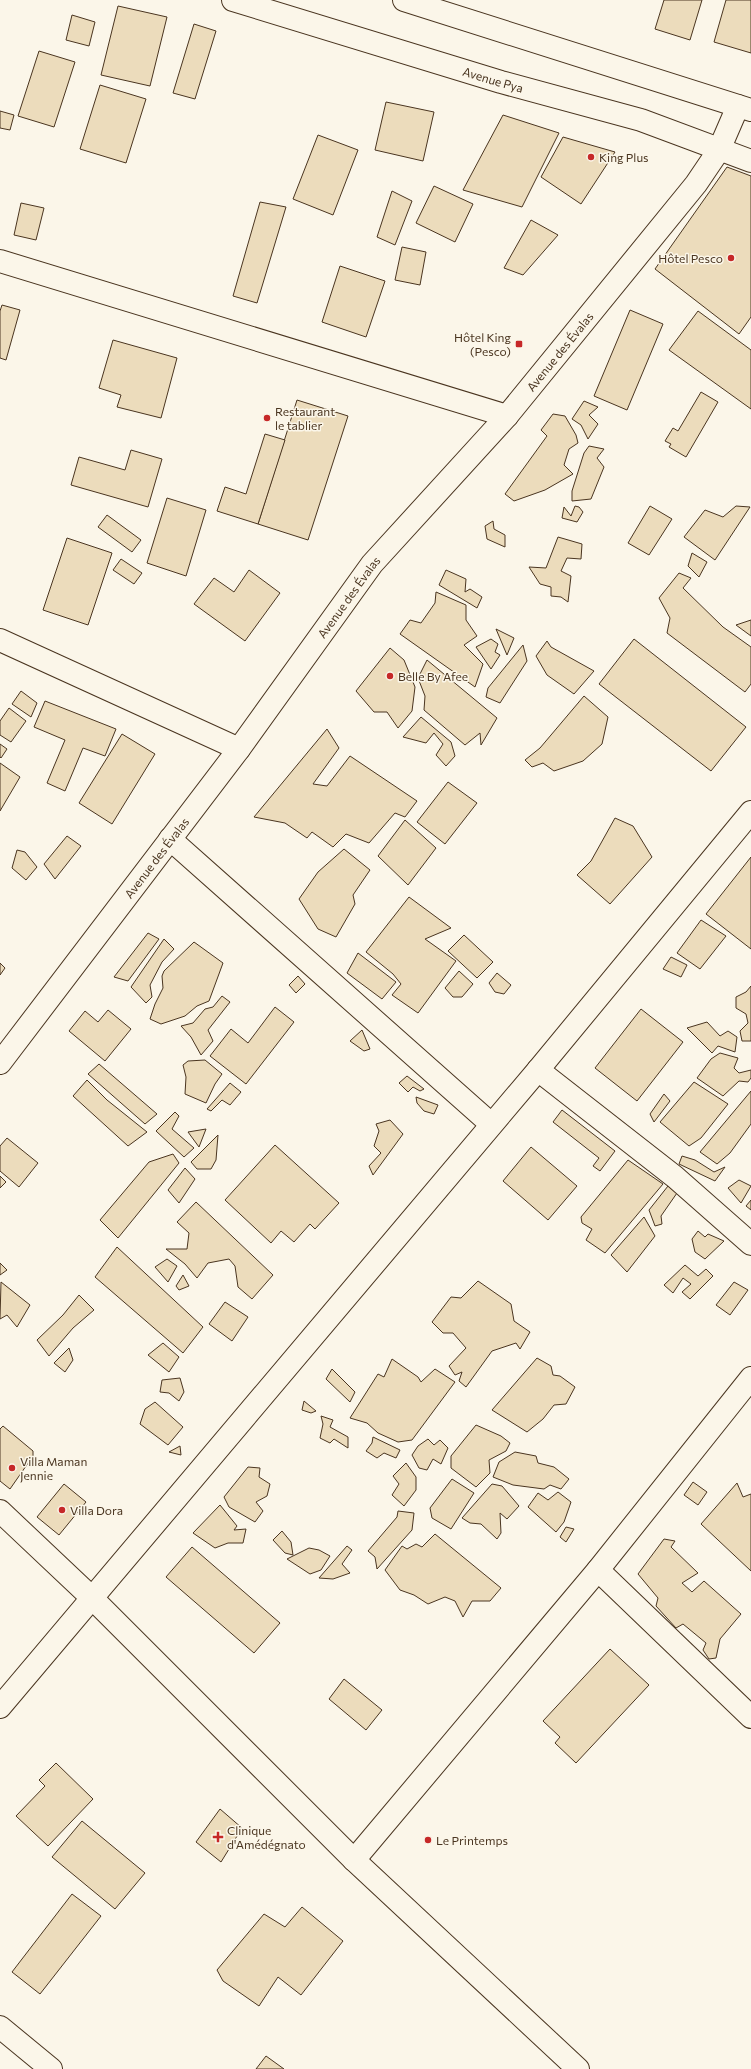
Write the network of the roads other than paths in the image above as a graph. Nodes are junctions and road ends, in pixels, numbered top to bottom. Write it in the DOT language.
graph roads {
  1 [pos="234,0"];
  2 [pos="404,0"];
  3 [pos="745,108"];
  4 [pos="719,150"];
  5 [pos="751,161"];
  6 [pos="0,261"];
  7 [pos="507,416"];
  8 [pos="0,640"];
  9 [pos="239,749"];
  10 [pos="751,812"];
  11 [pos="170,839"];
  12 [pos="0,1063"];
  13 [pos="538,1070"];
  14 [pos="491,1124"];
  15 [pos="751,1244"];
  16 [pos="751,1378"];
  17 [pos="0,1511"];
  18 [pos="598,1570"];
  19 [pos="91,1597"];
  20 [pos="0,1707"];
  21 [pos="751,1717"];
  22 [pos="354,1860"];
  23 [pos="0,2026"];
  24 [pos="50,2069"];
  25 [pos="578,2069"];
  1 -- 4 [label="street, Avenue Pya"];
  2 -- 3 [label="street"];
  3 -- 4 [label="street, Avenue des Évalas"];
  4 -- 5 [label="street, Avenue Pya"];
  4 -- 7 [label="street, Avenue des Évalas"];
  6 -- 7 [label="street"];
  7 -- 9 [label="street, Avenue des Évalas"];
  8 -- 9 [label="street"];
  9 -- 11 [label="street, Avenue des Évalas"];
  10 -- 13 [label="street"];
  11 -- 12 [label="street, Avenue des Évalas"];
  11 -- 14 [label="street"];
  13 -- 14 [label="street"];
  13 -- 15 [label="street"];
  14 -- 19 [label="street"];
  16 -- 18 [label="street"];
  17 -- 19 [label="street"];
  18 -- 21 [label="street"];
  18 -- 22 [label="street"];
  19 -- 20 [label="street"];
  19 -- 22 [label="street"];
  22 -- 25 [label="street"];
  23 -- 24 [label="street"];
}
